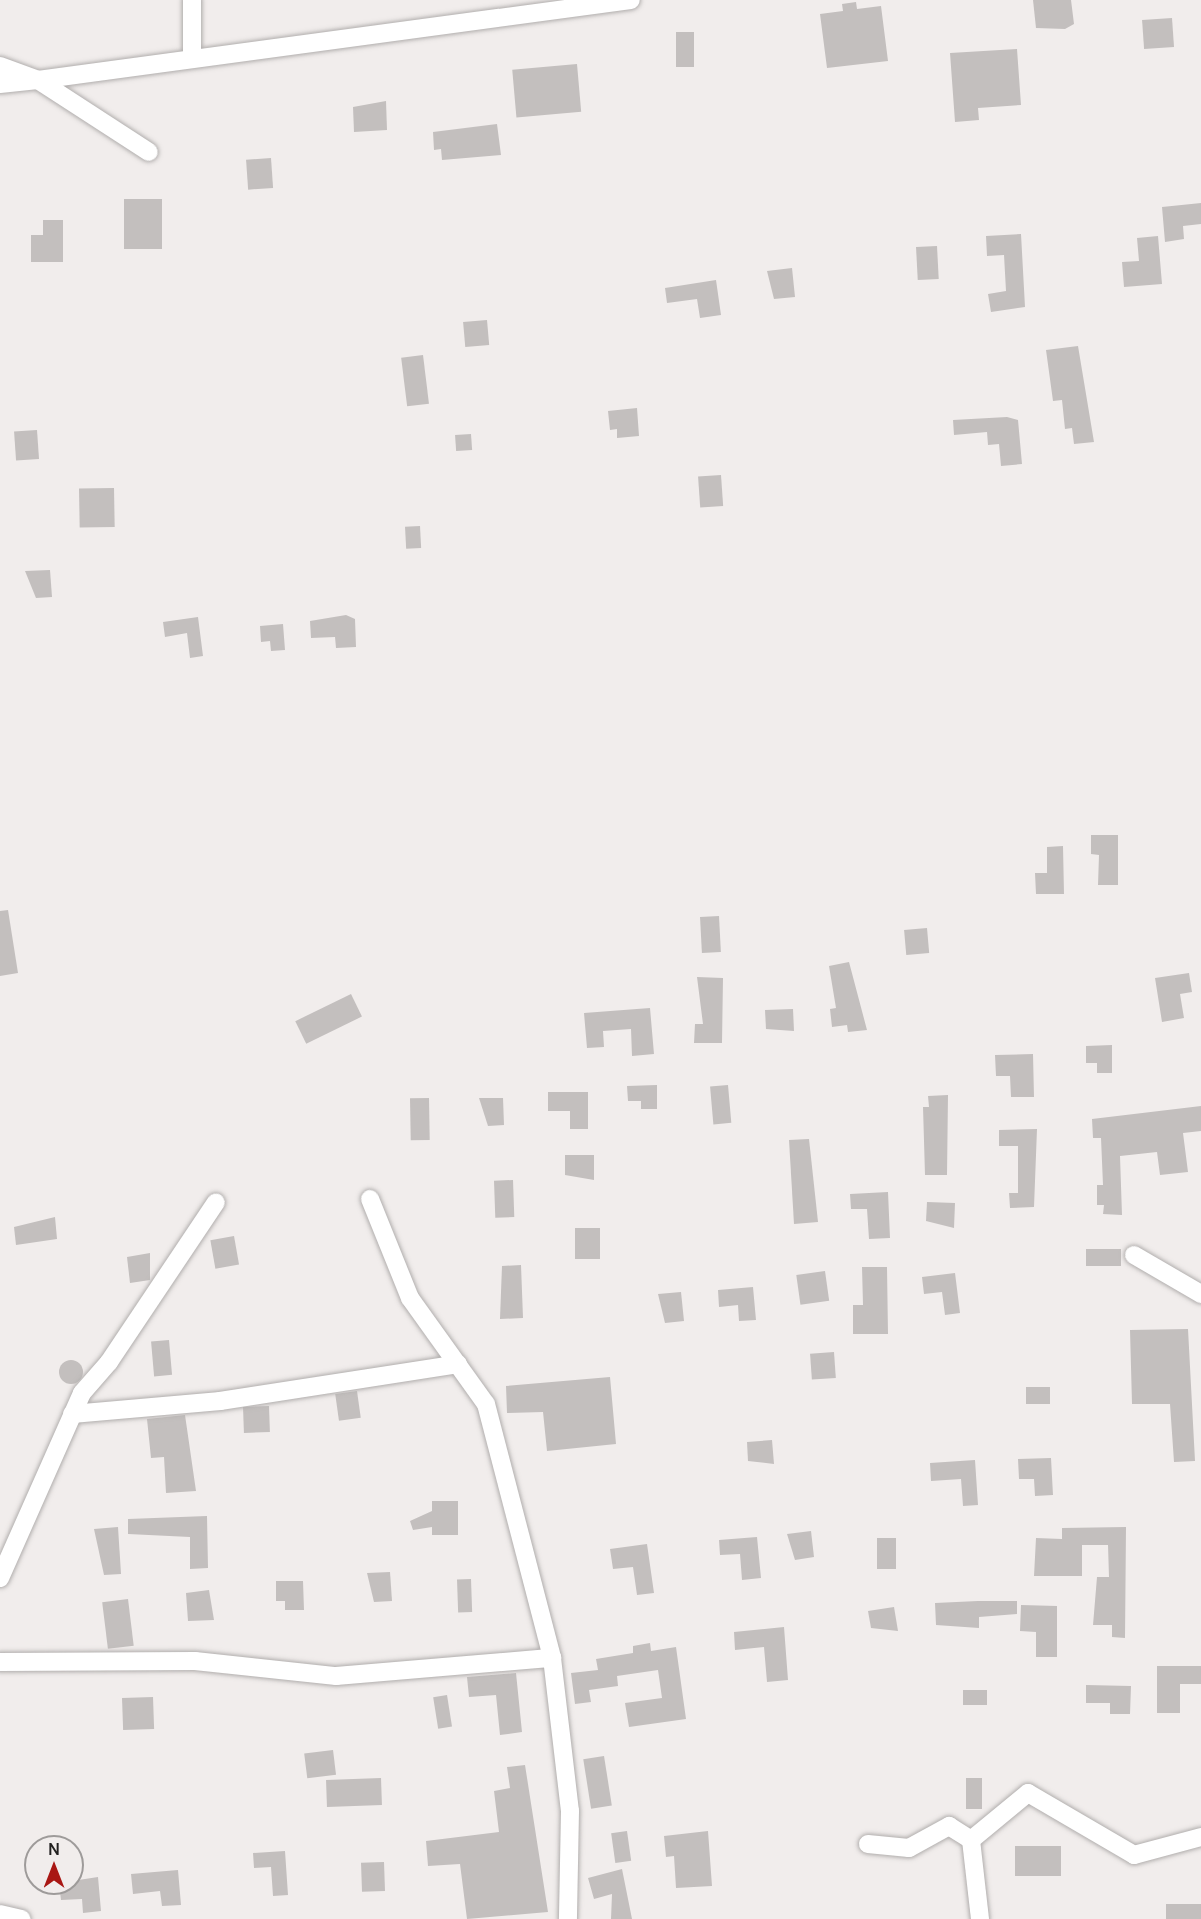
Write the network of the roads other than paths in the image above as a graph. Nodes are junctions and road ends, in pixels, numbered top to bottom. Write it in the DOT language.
graph roads {
  1 [pos="192,0"];
  2 [pos="632,0"];
  3 [pos="192,56"];
  4 [pos="0,66"];
  5 [pos="38,80"];
  6 [pos="0,84"];
  7 [pos="149,152"];
  8 [pos="370,1199"];
  9 [pos="216,1202"];
  10 [pos="1134,1255"];
  11 [pos="1201,1294"];
  12 [pos="458,1365"];
  13 [pos="72,1414"];
  14 [pos="0,1578"];
  15 [pos="552,1658"];
  16 [pos="0,1662"];
  17 [pos="1201,1837"];
  18 [pos="971,1840"];
  19 [pos="868,1844"];
  20 [pos="0,1914"];
  21 [pos="21,1919"];
  22 [pos="568,1919"];
  23 [pos="980,1919"];
  1 -- 3 [label="street"];
  2 -- 3 [label="street"];
  3 -- 5 [label="street"];
  4 -- 5 [label="street"];
  5 -- 6 [label="street"];
  5 -- 7 [label="street"];
  8 -- 12 [label="street"];
  9 -- 13 [label="street"];
  10 -- 11 [label="street"];
  12 -- 13 [label="street"];
  12 -- 15 [label="street"];
  13 -- 14 [label="street"];
  15 -- 16 [label="street"];
  15 -- 22 [label="street"];
  17 -- 18 [label="street"];
  18 -- 19 [label="street"];
  18 -- 23 [label="street"];
  20 -- 21 [label="street"];
}
